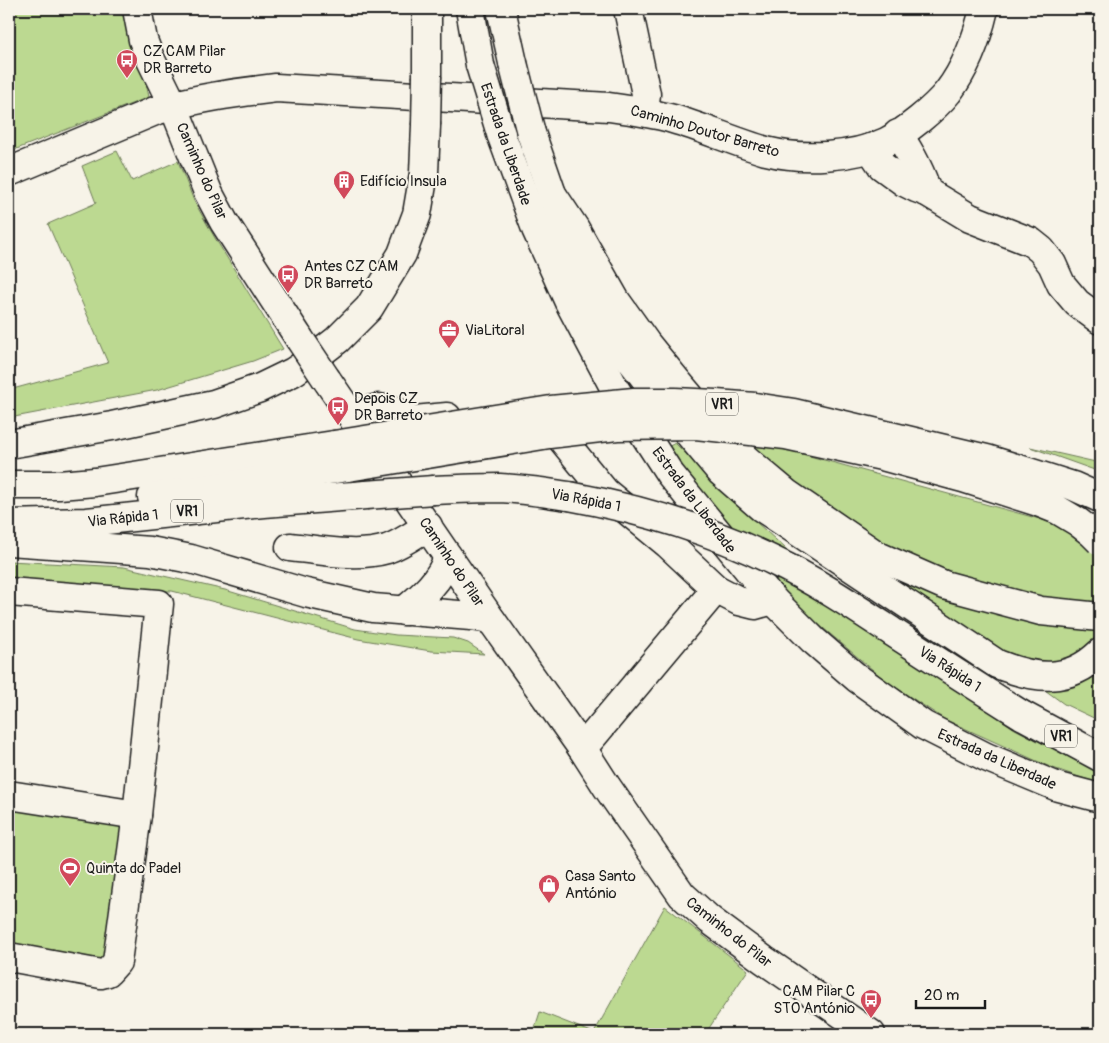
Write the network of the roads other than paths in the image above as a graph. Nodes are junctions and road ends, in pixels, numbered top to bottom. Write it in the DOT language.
graph roads {
  1 [pos="137,9"];
  2 [pos="427,9"];
  3 [pos="470,9"];
  4 [pos="501,9"];
  5 [pos="628,9"];
  6 [pos="984,9"];
  7 [pos="173,105"];
  8 [pos="644,111"];
  9 [pos="898,134"];
  10 [pos="870,148"];
  11 [pos="9,172"];
  12 [pos="927,192"];
  13 [pos="552,194"];
  14 [pos="1100,320"];
  15 [pos="354,420"];
  16 [pos="9,444"];
  17 [pos="9,486"];
  18 [pos="1100,498"];
  19 [pos="9,507"];
  20 [pos="9,524"];
  21 [pos="428,526"];
  22 [pos="9,540"];
  23 [pos="1100,541"];
  24 [pos="290,547"];
  25 [pos="448,557"];
  26 [pos="716,589"];
  27 [pos="9,592"];
  28 [pos="772,600"];
  29 [pos="404,611"];
  30 [pos="1100,617"];
  31 [pos="492,621"];
  32 [pos="1097,656"];
  33 [pos="582,748"];
  34 [pos="1100,757"];
  35 [pos="9,796"];
  36 [pos="1100,798"];
  37 [pos="137,815"];
  38 [pos="9,957"];
  39 [pos="871,1034"];
  1 -- 7 [label="main road, Caminho do Pilar"];
  2 -- 16 [label="main road, bridge"];
  3 -- 28 [label="main road, Estrada da Liberdade, bridge"];
  4 -- 13 [label="main road, Estrada da Liberdade, bridge"];
  5 -- 8 [label="main road"];
  6 -- 9 [label="main road, Caminho Doutor Barreto"];
  7 -- 8 [label="main road, Caminho Doutor Barreto"];
  7 -- 11 [label="main road, Caminho Doutor Barreto"];
  7 -- 15 [label="main road, Caminho do Pilar, bridge"];
  8 -- 10 [label="main road, Caminho Doutor Barreto"];
  9 -- 10 [label="main road, Caminho Doutor Barreto"];
  9 -- 12 [label="main road"];
  10 -- 12 [label="main road"];
  12 -- 14 [label="main road"];
  13 -- 30 [label="main road, Estrada da Liberdade"];
  13 -- 32 [label="main road"];
  15 -- 21 [label="main road, Caminho do Pilar"];
  15 -- 26 [label="main road"];
  17 -- 18 [label="main road, VR1, bridge"];
  19 -- 23 [label="main road, bridge"];
  20 -- 34 [label="main road, Via Rápida 1 / VR1, bridge"];
  21 -- 24 [label="main road"];
  21 -- 25 [label="main road, Caminho do Pilar"];
  22 -- 29 [label="main road"];
  25 -- 29 [label="main road"];
  25 -- 31 [label="main road, Caminho do Pilar"];
  26 -- 28 [label="main road"];
  26 -- 33 [label="main road"];
  27 -- 37 [label="main road"];
  28 -- 36 [label="main road, Estrada da Liberdade"];
  29 -- 31 [label="main road"];
  31 -- 33 [label="main road, Caminho do Pilar"];
  33 -- 39 [label="main road, Caminho do Pilar"];
  35 -- 37 [label="main road"];
  37 -- 38 [label="main road"];
}
